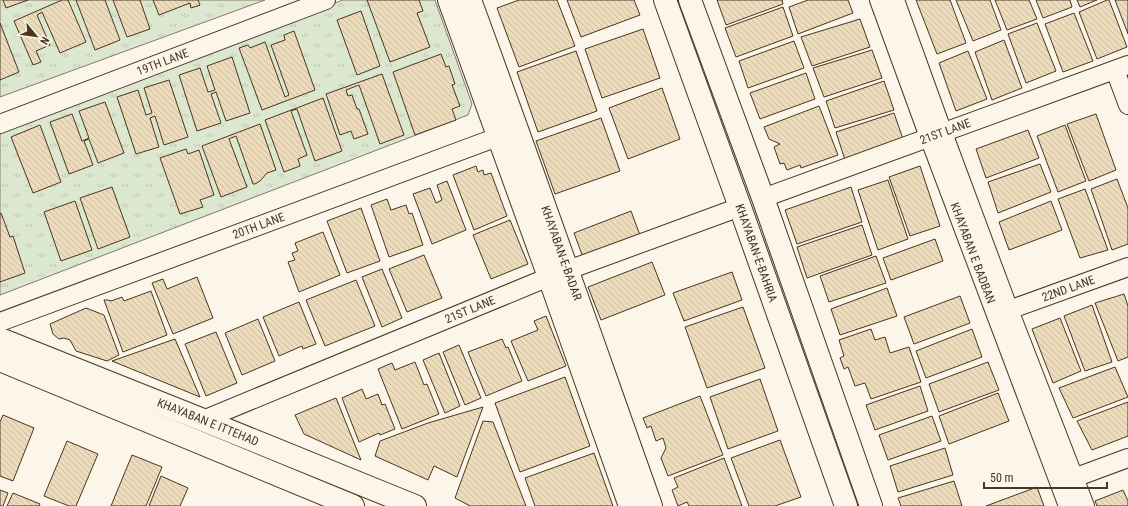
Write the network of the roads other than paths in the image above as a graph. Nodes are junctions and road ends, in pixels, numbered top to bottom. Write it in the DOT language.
graph roads {
  1 [pos="326,0"];
  2 [pos="449,0"];
  3 [pos="470,0"];
  4 [pos="665,0"];
  5 [pos="690,0"];
  6 [pos="879,0"];
  7 [pos="896,0"];
  8 [pos="1122,68"];
  9 [pos="1128,105"];
  10 [pos="0,124"];
  11 [pos="508,133"];
  12 [pos="936,135"];
  13 [pos="763,198"];
  14 [pos="740,207"];
  15 [pos="1128,267"];
  16 [pos="558,274"];
  17 [pos="1009,310"];
  18 [pos="0,322"];
  19 [pos="0,339"];
  20 [pos="0,360"];
  21 [pos="203,420"];
  22 [pos="1128,458"];
  23 [pos="1068,481"];
  24 [pos="353,506"];
  25 [pos="415,506"];
  26 [pos="630,506"];
  27 [pos="652,506"];
  28 [pos="846,506"];
  29 [pos="871,506"];
  30 [pos="1068,506"];
  31 [pos="1085,506"];
  1 -- 10 [label="street, 19TH LANE"];
  2 -- 11 [label="main road, KHAYABAN-E-BADAR"];
  3 -- 11 [label="main road, KHAYABAN-E-BADAR"];
  4 -- 14 [label="main road, KHAYABAN-E-BAHRIA"];
  5 -- 13 [label="main road, KHAYABAN-E-BAHRIA"];
  6 -- 12 [label="street, KHAYABAN E BADBAN"];
  7 -- 12 [label="street, KHAYABAN E BADBAN"];
  8 -- 9 [label="street"];
  8 -- 12 [label="street, 21ST LANE"];
  11 -- 16 [label="main road, KHAYABAN-E-BADAR"];
  11 -- 18 [label="street, 20TH LANE"];
  12 -- 13 [label="street, 21ST LANE"];
  12 -- 17 [label="street, KHAYABAN E BADBAN"];
  12 -- 23 [label="street, KHAYABAN E BADBAN"];
  13 -- 29 [label="main road, KHAYABAN-E-BAHRIA"];
  14 -- 16 [label="street, 21ST LANE"];
  14 -- 28 [label="main road, KHAYABAN-E-BAHRIA"];
  15 -- 17 [label="street, 22ND LANE"];
  16 -- 21 [label="street, 21ST LANE"];
  16 -- 26 [label="main road, KHAYABAN-E-BADAR"];
  16 -- 27 [label="main road, KHAYABAN-E-BADAR"];
  17 -- 23 [label="street, KHAYABAN E BADBAN"];
  19 -- 21 [label="main road, KHAYABAN E ITTEHAD"];
  20 -- 24 [label="main road, KHAYABAN E ITTEHAD"];
  21 -- 25 [label="main road, KHAYABAN E ITTEHAD"];
  22 -- 23 [label="street"];
  23 -- 30 [label="street, KHAYABAN E BADBAN"];
  23 -- 31 [label="street, KHAYABAN E BADBAN"];
}
